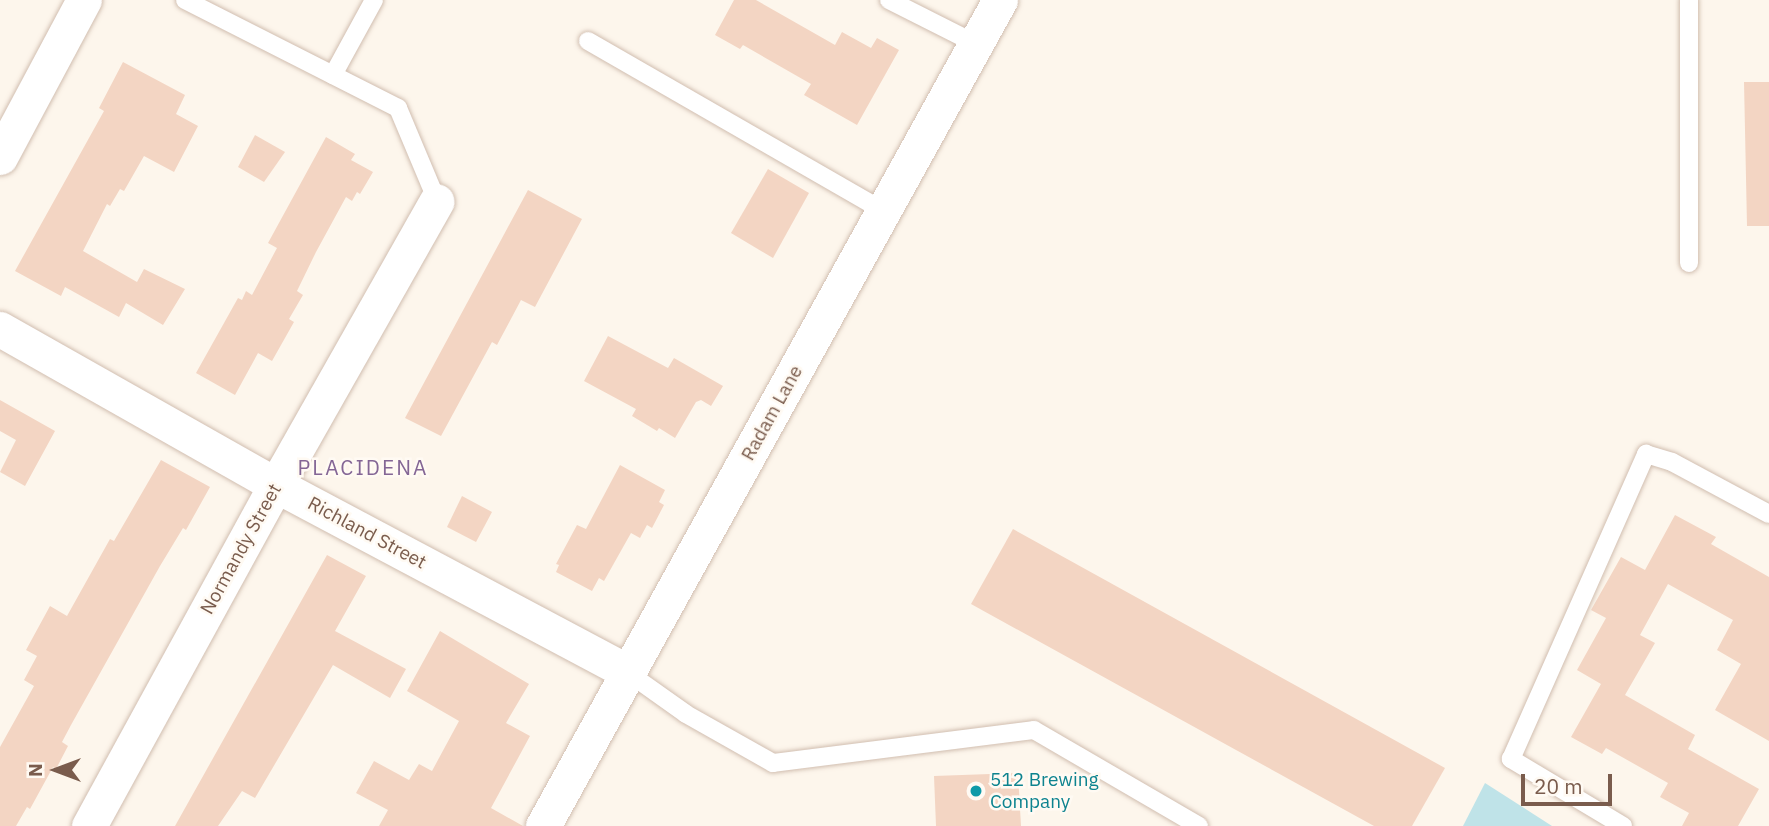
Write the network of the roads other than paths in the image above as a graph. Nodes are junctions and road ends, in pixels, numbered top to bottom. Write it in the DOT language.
graph roads {
  1 [pos="84,0"];
  2 [pos="185,0"];
  3 [pos="374,0"];
  4 [pos="889,0"];
  5 [pos="1000,0"];
  6 [pos="1689,0"];
  7 [pos="588,41"];
  8 [pos="976,44"];
  9 [pos="333,75"];
  10 [pos="0,157"];
  11 [pos="437,201"];
  12 [pos="885,212"];
  13 [pos="1689,263"];
  14 [pos="0,329"];
  15 [pos="276,485"];
  16 [pos="1769,514"];
  17 [pos="627,671"];
  18 [pos="89,826"];
  19 [pos="543,826"];
  20 [pos="1199,826"];
  21 [pos="1623,826"];
  1 -- 10 [label="street"];
  2 -- 9 [label="lane"];
  3 -- 9 [label="lane"];
  4 -- 8 [label="lane"];
  5 -- 8 [label="street, Radam Lane"];
  6 -- 13 [label="lane"];
  7 -- 12 [label="lane"];
  8 -- 12 [label="street, Radam Lane"];
  9 -- 11 [label="lane"];
  11 -- 15 [label="street, Normandy Street"];
  12 -- 17 [label="street, Radam Lane"];
  14 -- 15 [label="street, Richland Street"];
  15 -- 17 [label="street, Richland Street"];
  15 -- 18 [label="street, Normandy Street"];
  16 -- 21 [label="lane"];
  17 -- 19 [label="street, Radam Lane"];
  17 -- 20 [label="lane"];
}
